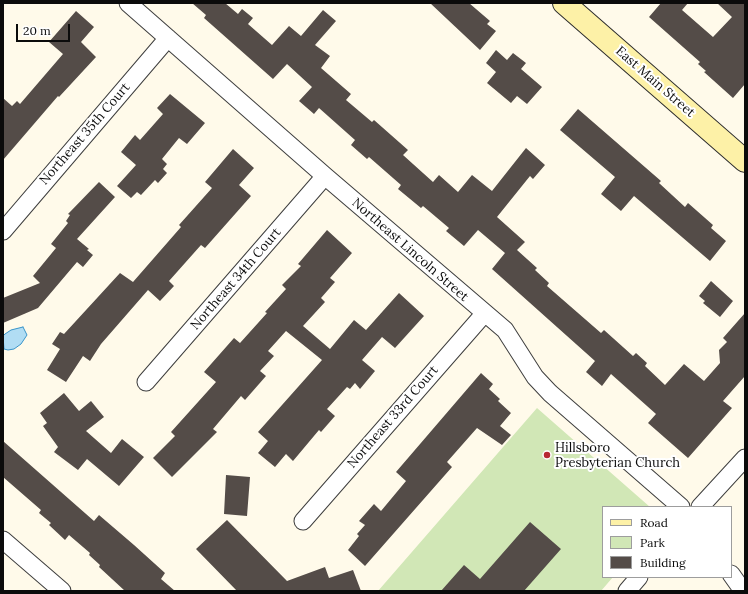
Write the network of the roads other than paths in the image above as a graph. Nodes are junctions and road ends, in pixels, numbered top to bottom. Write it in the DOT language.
graph roads {
  1 [pos="128,3"];
  2 [pos="564,3"];
  3 [pos="168,38"];
  4 [pos="744,159"];
  5 [pos="325,176"];
  6 [pos="3,231"];
  7 [pos="484,314"];
  8 [pos="146,382"];
  9 [pos="745,458"];
  10 [pos="680,506"];
  11 [pos="701,506"];
  12 [pos="302,521"];
  13 [pos="3,540"];
  14 [pos="732,575"];
  15 [pos="638,578"];
  16 [pos="62,591"];
  17 [pos="627,591"];
  18 [pos="743,591"];
  1 -- 3 [label="street, Northeast Lincoln Street"];
  2 -- 4 [label="main road, East Main Street"];
  3 -- 5 [label="street, Northeast Lincoln Street"];
  3 -- 6 [label="street, Northeast 35th Court"];
  5 -- 7 [label="street, Northeast Lincoln Street"];
  5 -- 8 [label="street, Northeast 34th Court"];
  7 -- 10 [label="street, Northeast Lincoln Street"];
  7 -- 12 [label="street, Northeast 33rd Court"];
  9 -- 11 [label="street"];
  13 -- 16 [label="street"];
  14 -- 18 [label="street"];
  15 -- 17 [label="street"];
}
